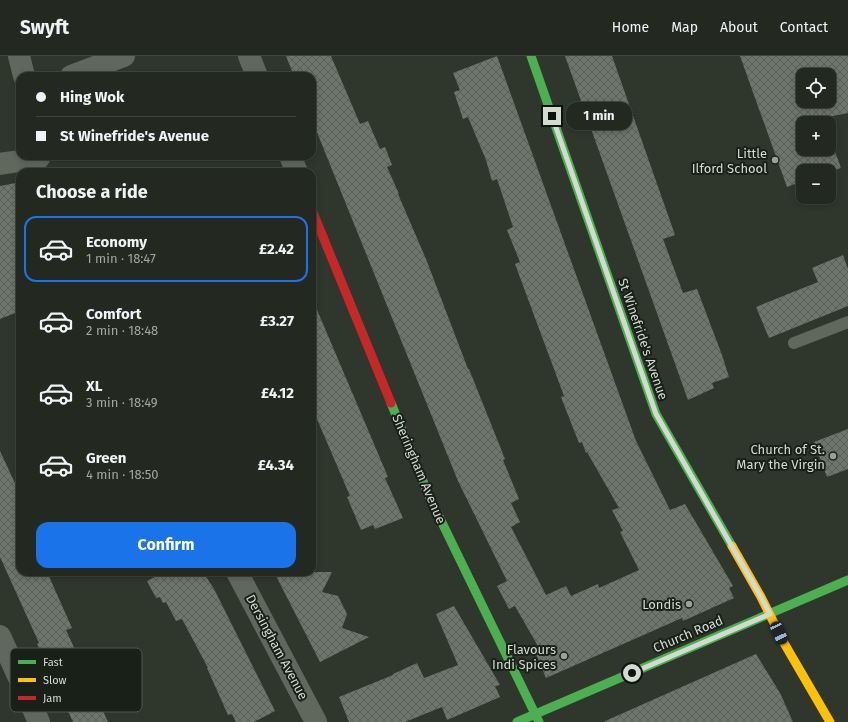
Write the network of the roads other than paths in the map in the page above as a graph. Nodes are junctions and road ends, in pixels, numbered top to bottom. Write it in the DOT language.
graph roads {
  1 [pos="19,56"];
  2 [pos="124,56"];
  3 [pos="249,56"];
  4 [pos="531,56"];
  5 [pos="23,72"];
  6 [pos="82,72"];
  7 [pos="255,72"];
  8 [pos="40,162"];
  9 [pos="0,164"];
  10 [pos="316,220"];
  11 [pos="848,322"];
  12 [pos="794,343"];
  13 [pos="239,576"];
  14 [pos="848,580"];
  15 [pos="770,614"];
  16 [pos="0,636"];
  17 [pos="10,658"];
  18 [pos="34,712"];
  19 [pos="537,718"];
  20 [pos="39,722"];
  21 [pos="316,722"];
  22 [pos="517,722"];
  23 [pos="830,722"];
  1 -- 5 [label="street"];
  2 -- 6 [label="street"];
  3 -- 7 [label="street"];
  4 -- 15 [label="street, St Winefride's Avenue"];
  8 -- 9 [label="street"];
  10 -- 19 [label="street, Sheringham Avenue"];
  11 -- 12 [label="lane"];
  13 -- 21 [label="street, Dersingham Avenue"];
  14 -- 15 [label="street, Church Road"];
  15 -- 19 [label="street, Church Road"];
  15 -- 23 [label="street, St Winefride's Avenue"];
  16 -- 17 [label="street"];
  18 -- 20 [label="street"];
  19 -- 22 [label="street, Church Road"];
}
